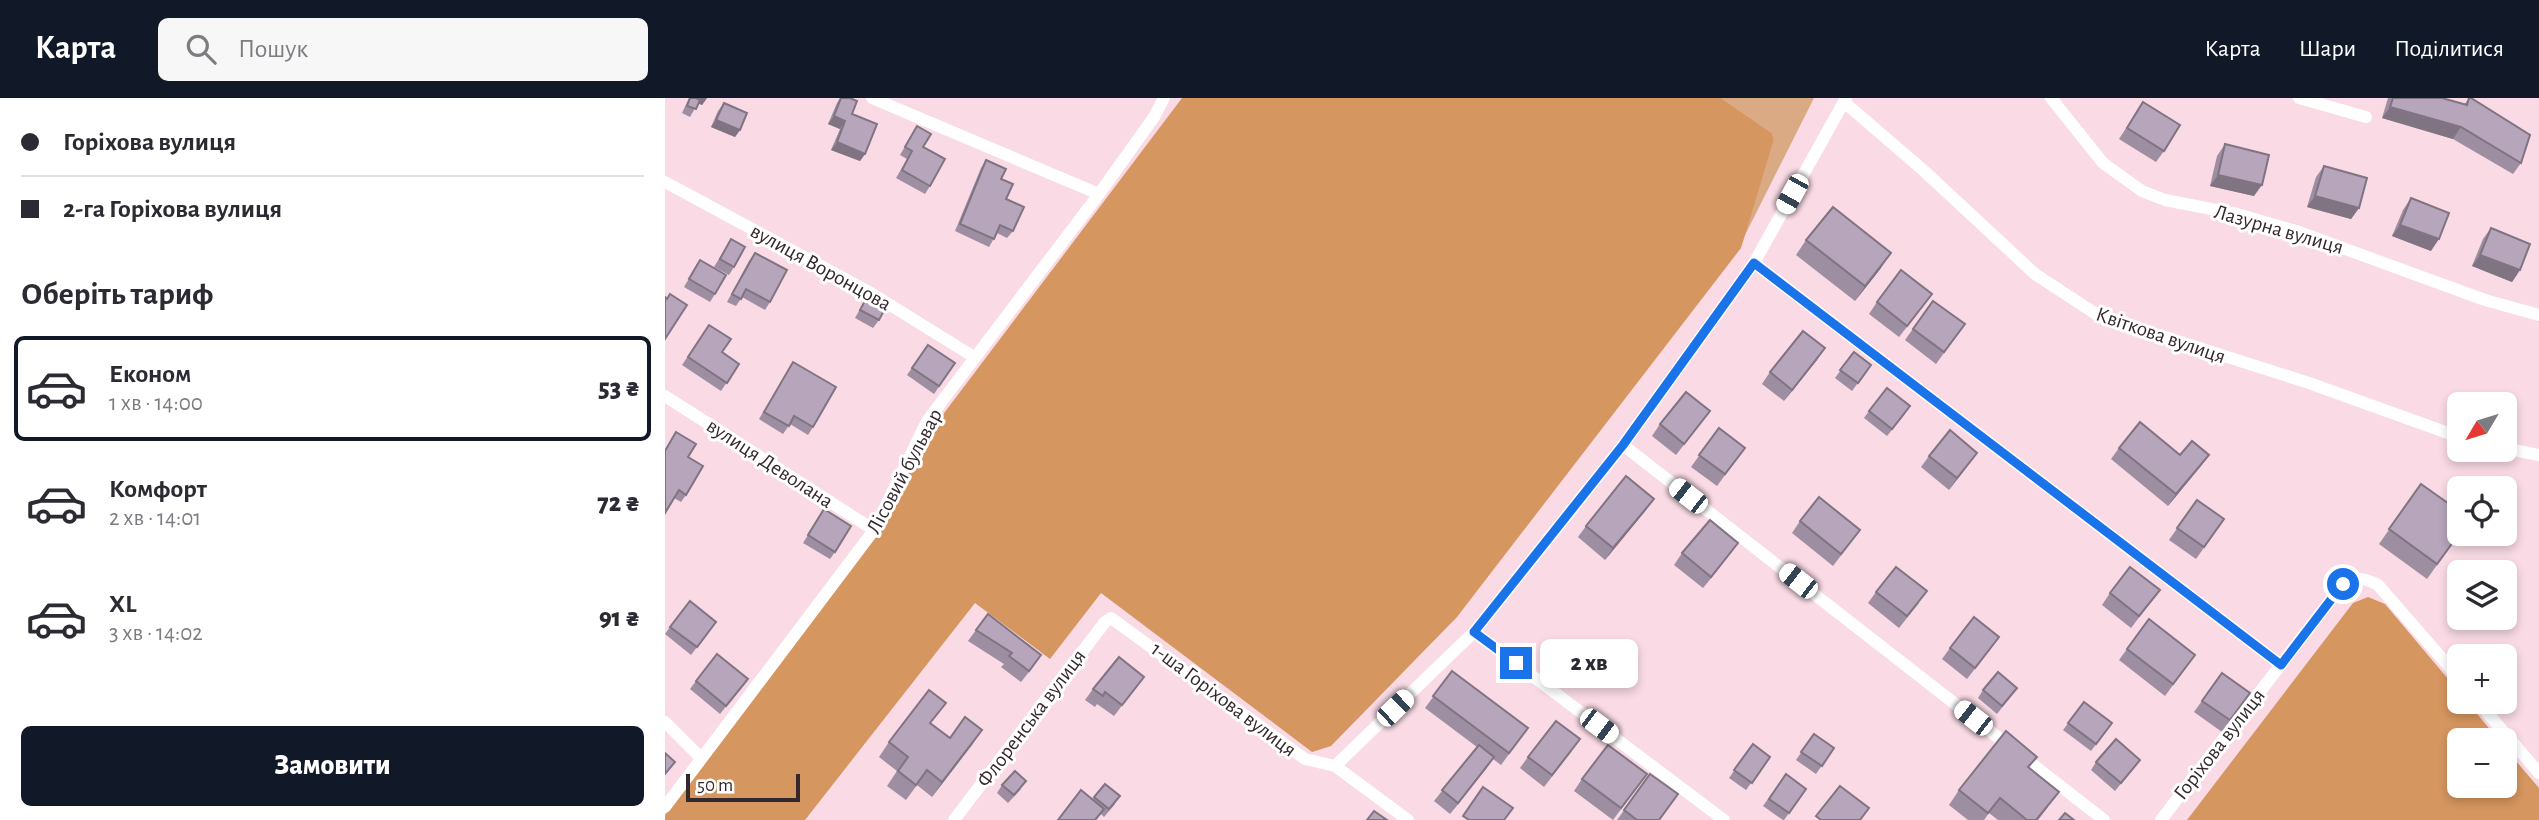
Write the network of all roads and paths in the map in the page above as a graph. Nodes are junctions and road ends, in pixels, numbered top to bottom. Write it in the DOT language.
graph roads {
  1 [pos="872,98"];
  2 [pos="1164,98"];
  3 [pos="2051,98"];
  4 [pos="2299,98"];
  5 [pos="1845,100"];
  6 [pos="2366,117"];
  7 [pos="665,182"];
  8 [pos="1098,194"];
  9 [pos="1754,263"];
  10 [pos="2539,315"];
  11 [pos="974,357"];
  12 [pos="665,396"];
  13 [pos="2447,433"];
  14 [pos="1623,445"];
  15 [pos="2517,450"];
  16 [pos="2539,455"];
  17 [pos="874,530"];
  18 [pos="1111,618"];
  19 [pos="1474,632"];
  20 [pos="2447,664"];
  21 [pos="2281,665"];
  22 [pos="2488,714"];
  23 [pos="665,722"];
  24 [pos="701,758"];
  25 [pos="1335,766"];
  26 [pos="2539,773"];
  27 [pos="665,807"];
  28 [pos="954,820"];
  29 [pos="1408,820"];
  30 [pos="1724,820"];
  31 [pos="2104,820"];
  32 [pos="2161,820"];
  1 -- 8 [label="street"];
  2 -- 8 [label="street, Лісовий бульвар"];
  3 -- 10 [label="street, Лазурна вулиця"];
  4 -- 6 [label="street"];
  5 -- 9 [label="street"];
  5 -- 13 [label="street, Квіткова вулиця"];
  7 -- 11 [label="street, вулиця Воронцова"];
  8 -- 11 [label="street, Лісовий бульвар"];
  9 -- 14 [label="street"];
  9 -- 21 [label="street"];
  11 -- 17 [label="street, Лісовий бульвар"];
  12 -- 17 [label="street, вулиця Деволана"];
  14 -- 19 [label="street"];
  14 -- 31 [label="street"];
  15 -- 16 [label="street"];
  17 -- 24 [label="street, Лісовий бульвар"];
  18 -- 25 [label="street, 1-ша Горіхова вулиця"];
  18 -- 28 [label="street, Флоренська вулиця"];
  19 -- 25 [label="street"];
  19 -- 30 [label="street"];
  20 -- 21 [label="street, Горіхова вулиця"];
  21 -- 32 [label="street, Горіхова вулиця"];
  22 -- 26 [label="street"];
  23 -- 24 [label="street"];
  24 -- 27 [label="street, Лісовий бульвар"];
  25 -- 29 [label="street, 1-ша Горіхова вулиця"];
}
